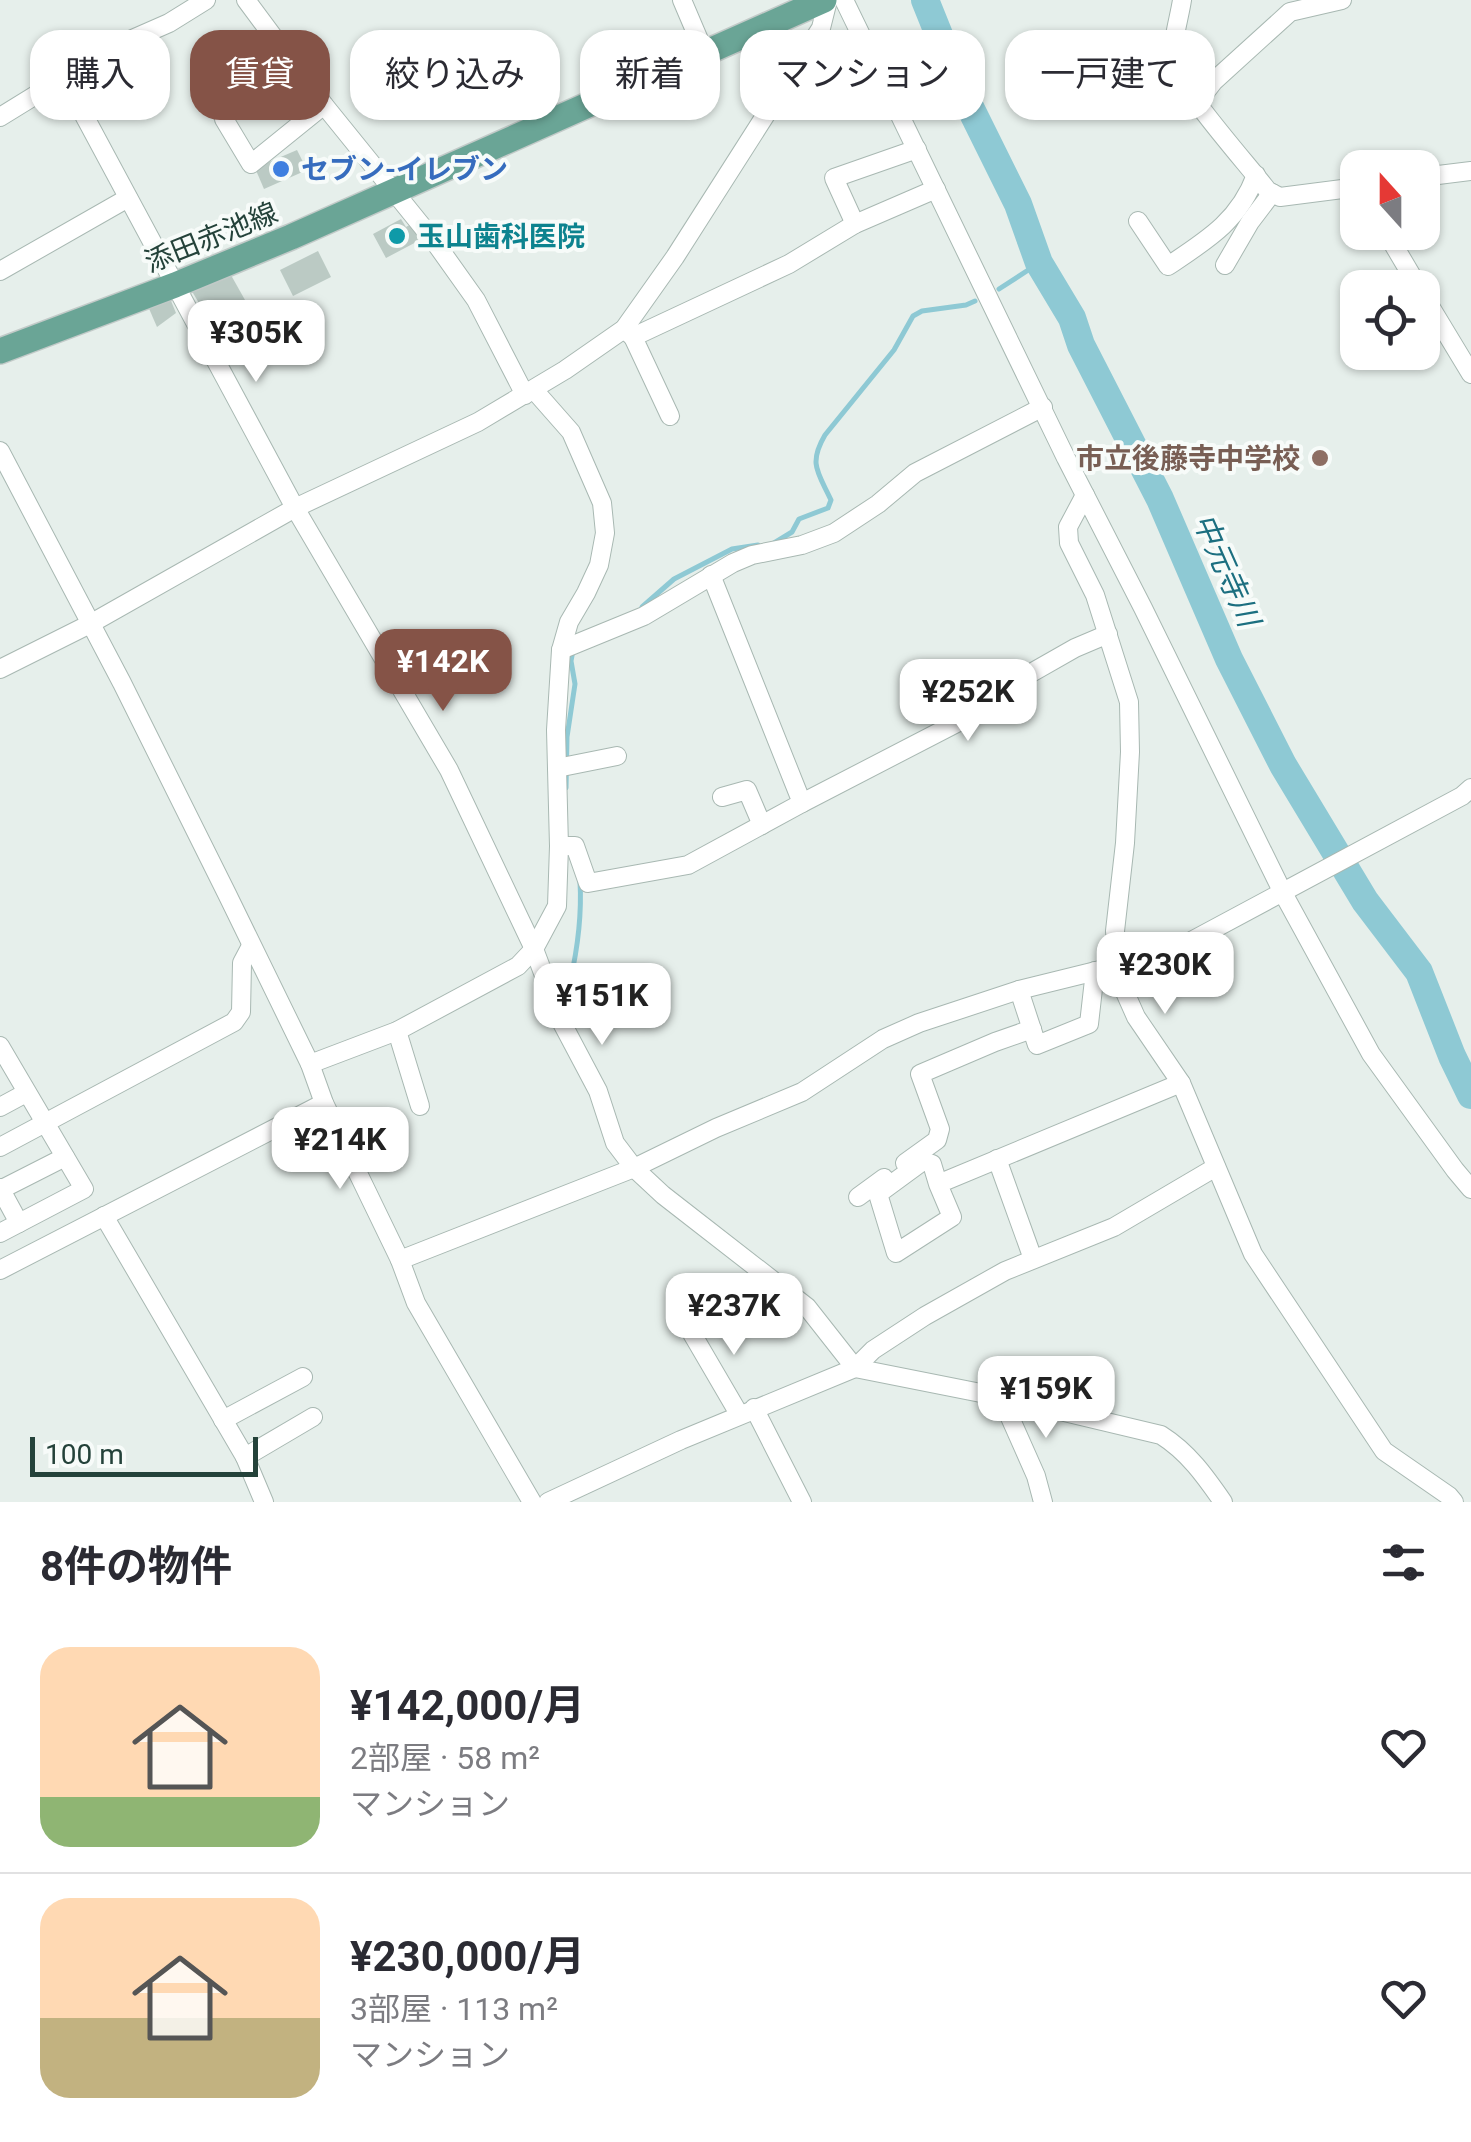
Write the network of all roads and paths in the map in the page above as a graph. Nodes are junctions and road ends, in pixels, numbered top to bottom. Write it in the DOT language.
graph roads {
  1 [pos="206,0"];
  2 [pos="246,0"];
  3 [pos="682,0"];
  4 [pos="844,0"];
  5 [pos="1182,0"];
  6 [pos="1342,0"];
  7 [pos="818,1"];
  8 [pos="153,30"];
  9 [pos="268,30"];
  10 [pos="695,30"];
  11 [pos="1176,30"];
  12 [pos="720,47"];
  13 [pos="1215,80"];
  14 [pos="30,99"];
  15 [pos="580,108"];
  16 [pos="330,112"];
  17 [pos="0,117"];
  18 [pos="86,120"];
  19 [pos="225,120"];
  20 [pos="306,120"];
  21 [pos="1212,120"];
  22 [pos="917,149"];
  23 [pos="1471,170"];
  24 [pos="1256,175"];
  25 [pos="1440,175"];
  26 [pos="936,188"];
  27 [pos="1340,189"];
  28 [pos="393,190"];
  29 [pos="1272,193"];
  30 [pos="128,198"];
  31 [pos="1138,221"];
  32 [pos="856,224"];
  33 [pos="1224,265"];
  34 [pos="0,272"];
  35 [pos="174,285"];
  36 [pos="1440,322"];
  37 [pos="628,333"];
  38 [pos="0,351"];
  39 [pos="1471,374"];
  40 [pos="530,392"];
  41 [pos="1042,407"];
  42 [pos="670,416"];
  43 [pos="0,450"];
  44 [pos="1086,495"];
  45 [pos="296,508"];
  46 [pos="711,575"];
  47 [pos="90,624"];
  48 [pos="1108,634"];
  49 [pos="561,650"];
  50 [pos="0,668"];
  51 [pos="618,756"];
  52 [pos="557,768"];
  53 [pos="1471,788"];
  54 [pos="722,797"];
  55 [pos="802,803"];
  56 [pos="762,825"];
  57 [pos="560,846"];
  58 [pos="1290,889"];
  59 [pos="251,946"];
  60 [pos="534,949"];
  61 [pos="1118,965"];
  62 [pos="1095,971"];
  63 [pos="1020,990"];
  64 [pos="1032,1029"];
  65 [pos="397,1031"];
  66 [pos="3,1058"];
  67 [pos="310,1064"];
  68 [pos="1181,1083"];
  69 [pos="26,1093"];
  70 [pos="324,1103"];
  71 [pos="420,1106"];
  72 [pos="0,1107"];
  73 [pos="44,1123"];
  74 [pos="0,1147"];
  75 [pos="65,1157"];
  76 [pos="997,1160"];
  77 [pos="634,1168"];
  78 [pos="1216,1168"];
  79 [pos="938,1184"];
  80 [pos="0,1189"];
  81 [pos="1471,1189"];
  82 [pos="858,1196"];
  83 [pos="104,1216"];
  84 [pos="19,1223"];
  85 [pos="0,1233"];
  86 [pos="400,1260"];
  87 [pos="1033,1260"];
  88 [pos="0,1270"];
  89 [pos="687,1325"];
  90 [pos="855,1368"];
  91 [pos="303,1377"];
  92 [pos="1001,1397"];
  93 [pos="747,1411"];
  94 [pos="314,1417"];
  95 [pos="223,1420"];
  96 [pos="244,1457"];
  97 [pos="264,1502"];
  98 [pos="532,1502"];
  99 [pos="548,1502"];
  100 [pos="802,1502"];
  101 [pos="1043,1502"];
  102 [pos="1224,1502"];
  103 [pos="1454,1502"];
  1 -- 8 [label="street"];
  2 -- 9 [label="street"];
  3 -- 10 [label="street"];
  4 -- 22 [label="street"];
  5 -- 11 [label="street"];
  6 -- 13 [label="street"];
  7 -- 12 [label="main road, 添田赤池線"];
  7 -- 37 [label="street"];
  14 -- 17 [label="street"];
  15 -- 28 [label="main road, 添田赤池線"];
  16 -- 28 [label="street"];
  18 -- 30 [label="street"];
  19 -- 20 [label="street"];
  21 -- 24 [label="street"];
  22 -- 26 [label="street"];
  22 -- 32 [label="street"];
  23 -- 25 [label="street"];
  24 -- 29 [label="street"];
  24 -- 31 [label="street"];
  26 -- 32 [label="street"];
  26 -- 41 [label="street"];
  27 -- 29 [label="street"];
  28 -- 35 [label="main road, 添田赤池線"];
  28 -- 40 [label="street"];
  29 -- 33 [label="street"];
  30 -- 34 [label="street"];
  30 -- 35 [label="street"];
  32 -- 37 [label="street"];
  35 -- 38 [label="main road, 添田赤池線"];
  35 -- 45 [label="street"];
  36 -- 39 [label="street"];
  37 -- 40 [label="street"];
  37 -- 42 [label="street"];
  40 -- 45 [label="street"];
  40 -- 49 [label="street"];
  41 -- 44 [label="street"];
  41 -- 46 [label="street"];
  43 -- 47 [label="street"];
  44 -- 48 [label="street"];
  44 -- 58 [label="street"];
  45 -- 47 [label="street"];
  45 -- 60 [label="street"];
  46 -- 49 [label="street"];
  46 -- 55 [label="street"];
  47 -- 50 [label="street"];
  47 -- 59 [label="street"];
  48 -- 55 [label="street"];
  48 -- 61 [label="street"];
  49 -- 52 [label="street"];
  51 -- 52 [label="street"];
  52 -- 57 [label="street"];
  53 -- 58 [label="street"];
  54 -- 56 [label="street"];
  55 -- 56 [label="street"];
  56 -- 57 [label="street"];
  57 -- 60 [label="street"];
  58 -- 61 [label="street"];
  58 -- 81 [label="street"];
  59 -- 67 [label="street"];
  59 -- 73 [label="street"];
  60 -- 65 [label="street"];
  60 -- 77 [label="street"];
  61 -- 62 [label="street"];
  61 -- 68 [label="street"];
  62 -- 63 [label="street"];
  62 -- 64 [label="street"];
  63 -- 64 [label="street"];
  63 -- 77 [label="street"];
  64 -- 82 [label="street"];
  65 -- 67 [label="street"];
  65 -- 71 [label="street"];
  66 -- 69 [label="street"];
  67 -- 70 [label="street"];
  68 -- 76 [label="street"];
  68 -- 78 [label="street"];
  69 -- 72 [label="street"];
  69 -- 73 [label="street"];
  70 -- 83 [label="street"];
  70 -- 86 [label="street"];
  73 -- 74 [label="street"];
  73 -- 75 [label="street"];
  75 -- 80 [label="street"];
  75 -- 84 [label="street"];
  76 -- 79 [label="street"];
  76 -- 87 [label="street"];
  77 -- 86 [label="street"];
  77 -- 90 [label="street"];
  78 -- 87 [label="street"];
  78 -- 103 [label="street"];
  79 -- 79 [label="street"];
  80 -- 84 [label="street"];
  83 -- 88 [label="street"];
  83 -- 95 [label="street"];
  84 -- 85 [label="street"];
  86 -- 98 [label="street"];
  87 -- 90 [label="street"];
  89 -- 93 [label="street"];
  90 -- 92 [label="street"];
  90 -- 93 [label="street"];
  91 -- 95 [label="street"];
  92 -- 101 [label="street"];
  92 -- 102 [label="street"];
  93 -- 99 [label="street"];
  93 -- 100 [label="street"];
  94 -- 96 [label="street"];
  95 -- 96 [label="street"];
  96 -- 97 [label="street"];
}
